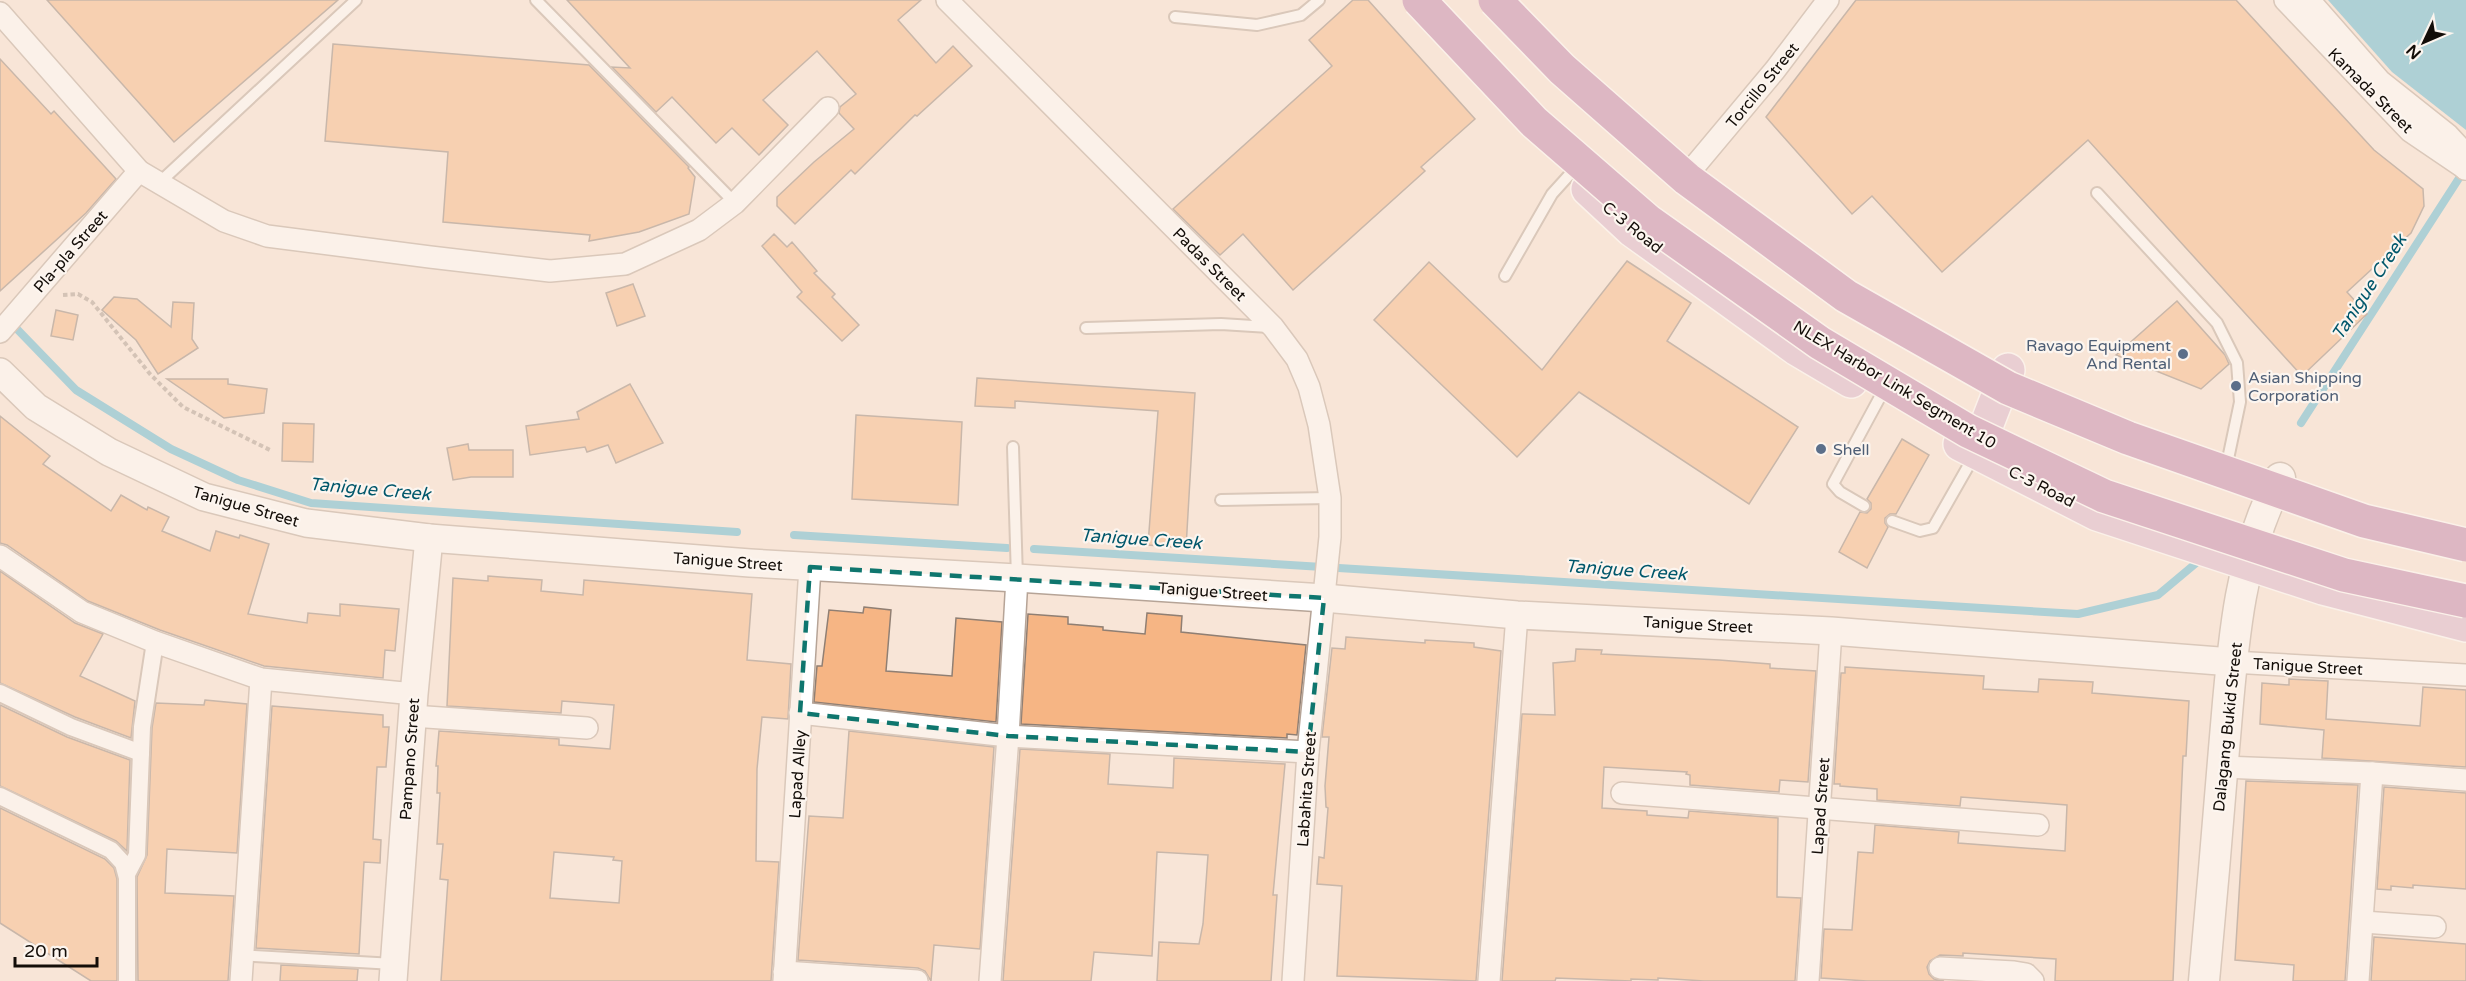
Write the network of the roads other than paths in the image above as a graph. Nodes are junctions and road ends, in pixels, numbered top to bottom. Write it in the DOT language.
graph roads {
  1 [pos="356,0"];
  2 [pos="536,0"];
  3 [pos="947,0"];
  4 [pos="1319,0"];
  5 [pos="1405,0"];
  6 [pos="1419,0"];
  7 [pos="1495,0"];
  8 [pos="1515,0"];
  9 [pos="1828,0"];
  10 [pos="2285,0"];
  11 [pos="2309,0"];
  12 [pos="0,13"];
  13 [pos="1175,17"];
  14 [pos="828,108"];
  15 [pos="1693,168"];
  16 [pos="2466,169"];
  17 [pos="139,171"];
  18 [pos="1571,173"];
  19 [pos="159,183"];
  20 [pos="2097,194"];
  21 [pos="735,203"];
  22 [pos="1505,276"];
  23 [pos="1273,327"];
  24 [pos="1086,328"];
  25 [pos="0,332"];
  26 [pos="2008,370"];
  27 [pos="0,372"];
  28 [pos="1880,397"];
  29 [pos="1013,447"];
  30 [pos="1976,452"];
  31 [pos="2228,459"];
  32 [pos="2280,478"];
  33 [pos="1330,498"];
  34 [pos="1221,500"];
  35 [pos="1864,506"];
  36 [pos="1892,521"];
  37 [pos="2466,536"];
  38 [pos="429,538"];
  39 [pos="2466,545"];
  40 [pos="0,556"];
  41 [pos="2248,563"];
  42 [pos="810,567"];
  43 [pos="1017,578"];
  44 [pos="1325,588"];
  45 [pos="2466,601"];
  46 [pos="1517,615"];
  47 [pos="2466,625"];
  48 [pos="1831,631"];
  49 [pos="155,642"];
  50 [pos="2232,662"];
  51 [pos="2466,675"];
  52 [pos="261,679"];
  53 [pos="0,693"];
  54 [pos="413,705"];
  55 [pos="800,713"];
  56 [pos="587,728"];
  57 [pos="1008,736"];
  58 [pos="1308,752"];
  59 [pos="141,753"];
  60 [pos="2223,767"];
  61 [pos="2372,773"];
  62 [pos="2466,780"];
  63 [pos="1622,793"];
  64 [pos="0,796"];
  65 [pos="1820,808"];
  66 [pos="2038,825"];
  67 [pos="127,874"];
  68 [pos="2363,922"];
  69 [pos="2434,927"];
  70 [pos="254,956"];
  71 [pos="1940,968"];
  72 [pos="394,972"];
  73 [pos="784,977"];
  74 [pos="127,981"];
  75 [pos="241,981"];
  76 [pos="917,981"];
  77 [pos="990,981"];
  78 [pos="1293,981"];
  79 [pos="1489,981"];
  80 [pos="1808,981"];
  81 [pos="2033,981"];
  82 [pos="2204,981"];
  83 [pos="2358,981"];
  1 -- 19 [label="lane"];
  2 -- 21 [label="lane"];
  3 -- 23 [label="street, Padas Street"];
  4 -- 13 [label="lane"];
  5 -- 18 [label="main road, C-3 Road"];
  6 -- 45 [label="highway, NLEX Harbor Link Segment 10, bridge"];
  7 -- 39 [label="highway, bridge"];
  8 -- 15 [label="main road"];
  9 -- 15 [label="street, Torcillo Street"];
  10 -- 16 [label="street, Kamada Street"];
  11 -- 16 [label="street"];
  12 -- 17 [label="street"];
  14 -- 21 [label="street"];
  15 -- 26 [label="main road"];
  17 -- 19 [label="street"];
  17 -- 25 [label="street, Pla-pla Street"];
  18 -- 22 [label="lane"];
  18 -- 28 [label="main road, C-3 Road"];
  19 -- 21 [label="street"];
  20 -- 31 [label="lane"];
  23 -- 24 [label="lane"];
  23 -- 33 [label="street, Padas Street"];
  26 -- 30 [label="main road"];
  26 -- 31 [label="main road"];
  27 -- 38 [label="street, Tanigue Street"];
  28 -- 30 [label="main road, C-3 Road"];
  28 -- 35 [label="lane"];
  29 -- 43 [label="lane"];
  30 -- 36 [label="lane"];
  30 -- 41 [label="main road, C-3 Road"];
  31 -- 32 [label="main road"];
  32 -- 37 [label="main road"];
  32 -- 41 [label="main road, Dalagang Bukid Street"];
  33 -- 34 [label="lane"];
  33 -- 44 [label="street, Padas Street"];
  38 -- 42 [label="street, Tanigue Street"];
  38 -- 54 [label="street, Pampano Street"];
  40 -- 49 [label="street"];
  41 -- 47 [label="main road, C-3 Road"];
  41 -- 50 [label="main road, Dalagang Bukid Street"];
  42 -- 43 [label="street, Tanigue Street"];
  42 -- 55 [label="street, Lapad Alley"];
  43 -- 44 [label="street, Tanigue Street"];
  43 -- 57 [label="street"];
  44 -- 46 [label="street, Tanigue Street"];
  44 -- 58 [label="street, Labahita Street"];
  46 -- 48 [label="street, Tanigue Street"];
  46 -- 79 [label="street"];
  48 -- 50 [label="street, Tanigue Street"];
  48 -- 65 [label="street, Lapad Street"];
  49 -- 52 [label="street"];
  49 -- 59 [label="street"];
  50 -- 51 [label="street, Tanigue Street"];
  50 -- 60 [label="main road, Dalagang Bukid Street"];
  52 -- 54 [label="street"];
  52 -- 75 [label="street"];
  53 -- 59 [label="street"];
  54 -- 56 [label="street"];
  54 -- 72 [label="street, Pampano Street"];
  55 -- 57 [label="street"];
  55 -- 73 [label="street, Lapad Alley"];
  57 -- 58 [label="street"];
  57 -- 77 [label="street"];
  58 -- 78 [label="street, Labahita Street"];
  59 -- 67 [label="street"];
  60 -- 61 [label="street"];
  60 -- 82 [label="main road, Dalagang Bukid Street"];
  61 -- 62 [label="street"];
  61 -- 68 [label="street"];
  63 -- 65 [label="street"];
  64 -- 67 [label="street"];
  65 -- 66 [label="street"];
  65 -- 80 [label="street, Lapad Street"];
  67 -- 74 [label="street"];
  68 -- 69 [label="street"];
  68 -- 83 [label="street"];
  70 -- 72 [label="lane"];
  71 -- 81 [label="street"];
  73 -- 76 [label="street"];
}
